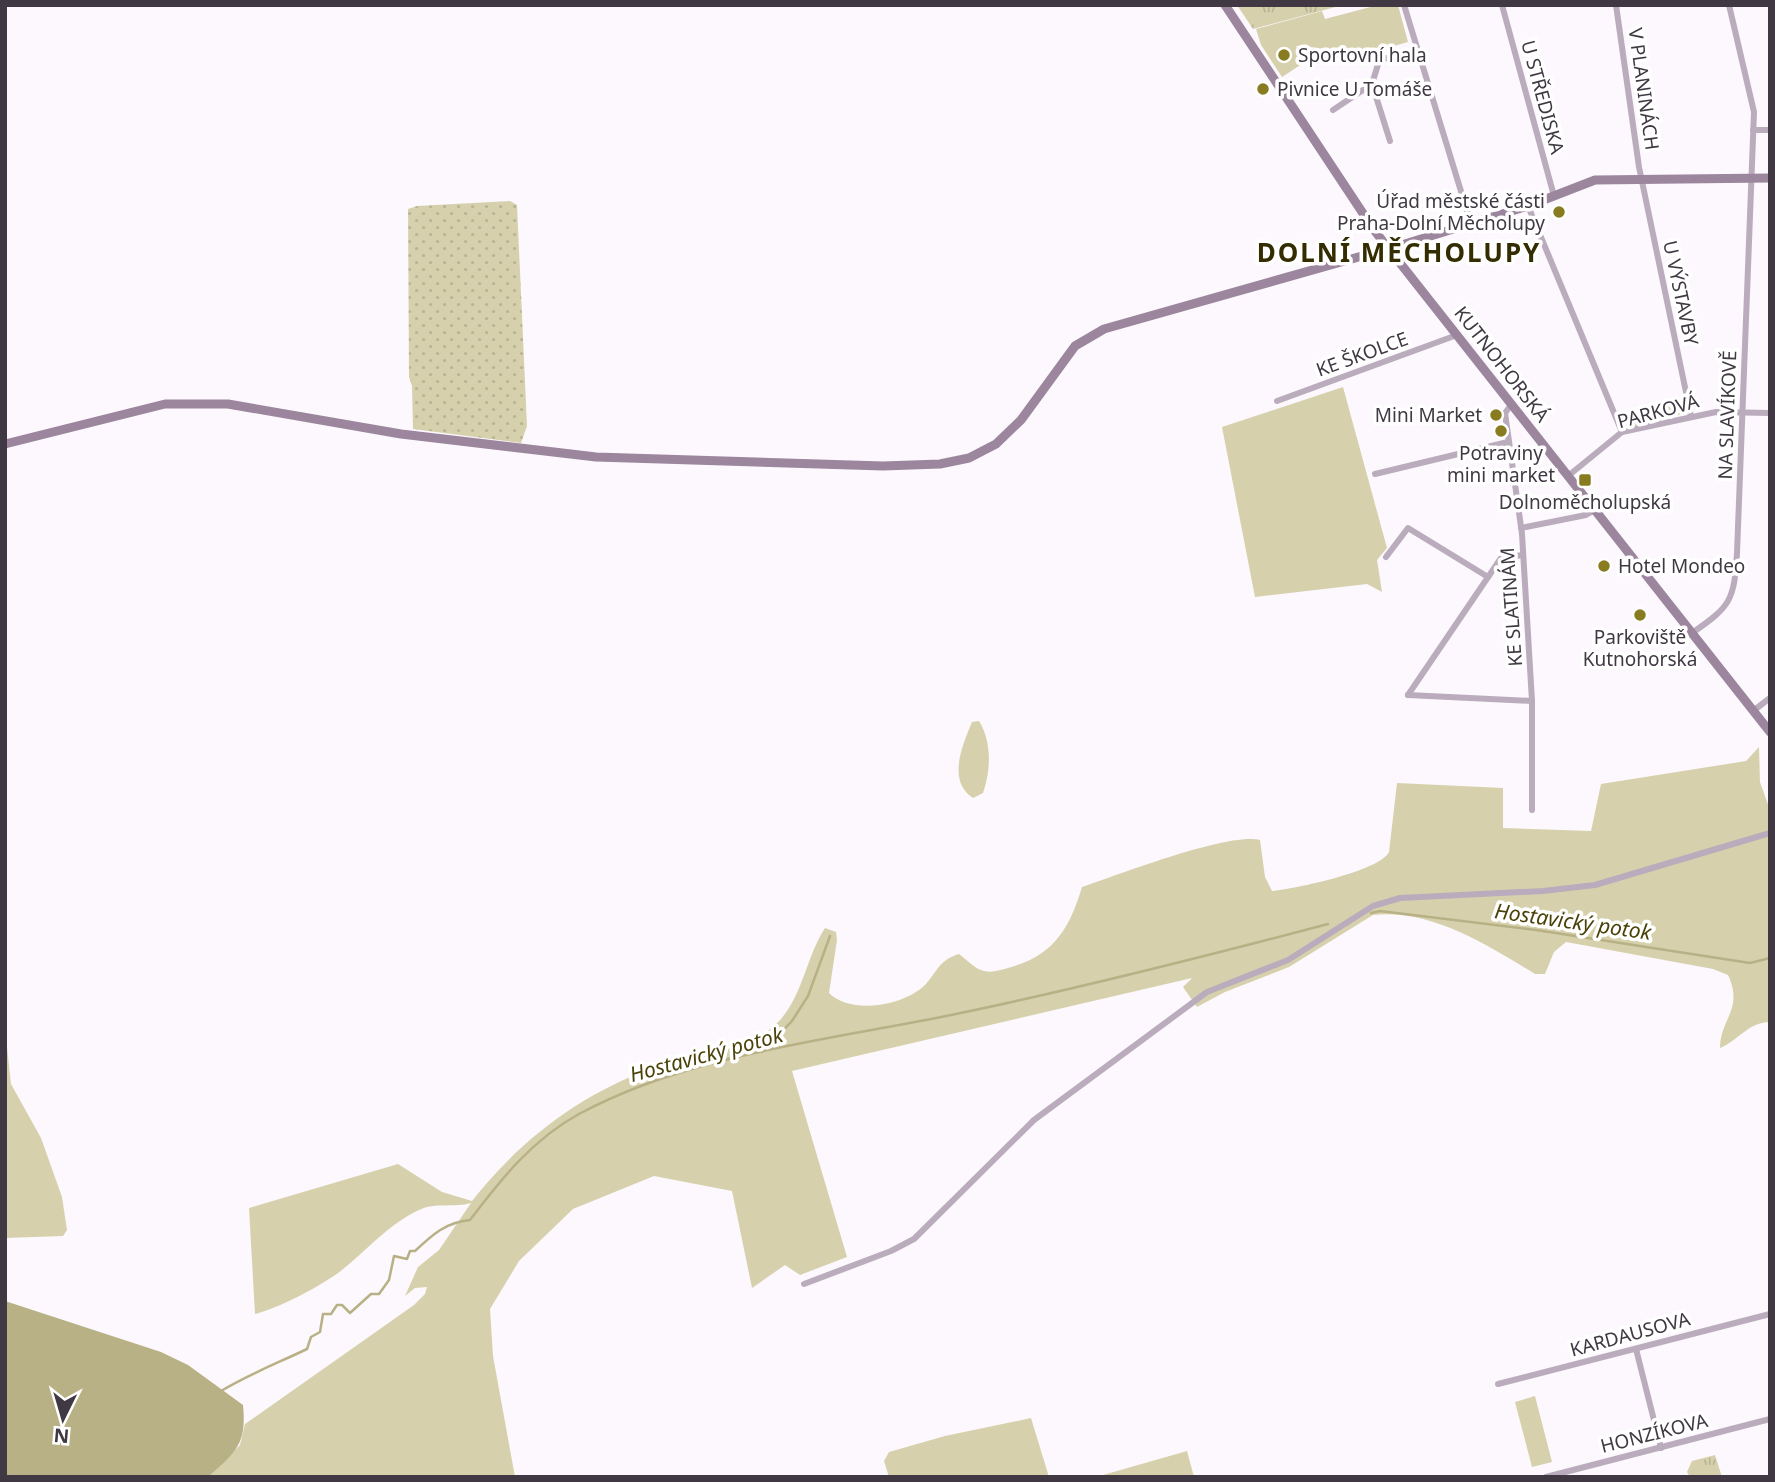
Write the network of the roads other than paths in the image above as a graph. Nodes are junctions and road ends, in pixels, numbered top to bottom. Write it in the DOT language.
graph roads {
  1 [pos="1225,5"];
  2 [pos="1404,5"];
  3 [pos="1502,5"];
  4 [pos="1616,5"];
  5 [pos="1729,5"];
  6 [pos="1421,59"];
  7 [pos="1372,85"];
  8 [pos="1333,110"];
  9 [pos="1753,130"];
  10 [pos="1770,130"];
  11 [pos="1390,141"];
  12 [pos="1641,177"];
  13 [pos="1751,178"];
  14 [pos="1770,178"];
  15 [pos="1554,196"];
  16 [pos="1528,206"];
  17 [pos="1471,224"];
  18 [pos="1388,248"];
  19 [pos="1457,335"];
  20 [pos="1277,401"];
  21 [pos="1511,405"];
  22 [pos="1743,412"];
  23 [pos="1770,413"];
  24 [pos="1691,416"];
  25 [pos="1622,432"];
  26 [pos="1508,442"];
  27 [pos="5,444"];
  28 [pos="1375,474"];
  29 [pos="1568,476"];
  30 [pos="1595,510"];
  31 [pos="1521,528"];
  32 [pos="1523,555"];
  33 [pos="1385,557"];
  34 [pos="1488,577"];
  35 [pos="1692,633"];
  36 [pos="1770,698"];
  37 [pos="1532,701"];
  38 [pos="1753,711"];
  39 [pos="1770,732"];
  40 [pos="1532,810"];
  41 [pos="1770,833"];
  42 [pos="804,1284"];
  43 [pos="1770,1314"];
  44 [pos="1636,1349"];
  45 [pos="1498,1384"];
  46 [pos="1770,1419"];
  47 [pos="1661,1448"];
  48 [pos="1546,1477"];
  1 -- 18 [label="street, KUTNOHORSKÁ"];
  2 -- 6 [label="street"];
  3 -- 15 [label="street, U STŘEDISKA"];
  4 -- 12 [label="street, V PLANINÁCH"];
  5 -- 9 [label="street, NA SLAVÍKOVĚ"];
  6 -- 7 [label="street"];
  6 -- 17 [label="street"];
  7 -- 8 [label="street"];
  7 -- 11 [label="street"];
  9 -- 10 [label="street"];
  9 -- 13 [label="street, NA SLAVÍKOVĚ"];
  12 -- 13 [label="street"];
  12 -- 15 [label="street"];
  12 -- 24 [label="street, U VÝSTAVBY"];
  13 -- 14 [label="street"];
  13 -- 22 [label="street, NA SLAVÍKOVĚ"];
  15 -- 16 [label="street"];
  16 -- 17 [label="street"];
  16 -- 25 [label="street"];
  17 -- 18 [label="street"];
  18 -- 19 [label="street, KUTNOHORSKÁ"];
  18 -- 27 [label="street"];
  19 -- 20 [label="street, KE ŠKOLCE"];
  19 -- 21 [label="street, KUTNOHORSKÁ"];
  21 -- 26 [label="street, KE SLATINÁM"];
  21 -- 29 [label="street, KUTNOHORSKÁ"];
  22 -- 23 [label="street, PARKOVÁ"];
  22 -- 24 [label="street, PARKOVÁ"];
  22 -- 35 [label="street, NA SLAVÍKOVĚ"];
  24 -- 25 [label="street, PARKOVÁ"];
  25 -- 29 [label="street, PARKOVÁ"];
  26 -- 28 [label="street"];
  26 -- 31 [label="street, KE SLATINÁM"];
  29 -- 30 [label="street, KUTNOHORSKÁ"];
  30 -- 31 [label="street"];
  30 -- 35 [label="street, KUTNOHORSKÁ"];
  31 -- 32 [label="street, KE SLATINÁM"];
  32 -- 34 [label="street"];
  32 -- 37 [label="street, KE SLATINÁM"];
  33 -- 34 [label="street"];
  34 -- 37 [label="street"];
  35 -- 38 [label="street, KUTNOHORSKÁ"];
  36 -- 38 [label="street"];
  37 -- 40 [label="street, KE SLATINÁM"];
  38 -- 39 [label="street, KUTNOHORSKÁ"];
  41 -- 42 [label="street"];
  43 -- 44 [label="street, KARDAUSOVA"];
  44 -- 45 [label="street, KARDAUSOVA"];
  44 -- 47 [label="street"];
  46 -- 47 [label="street, HONZÍKOVA"];
  47 -- 48 [label="street, HONZÍKOVA"];
}
